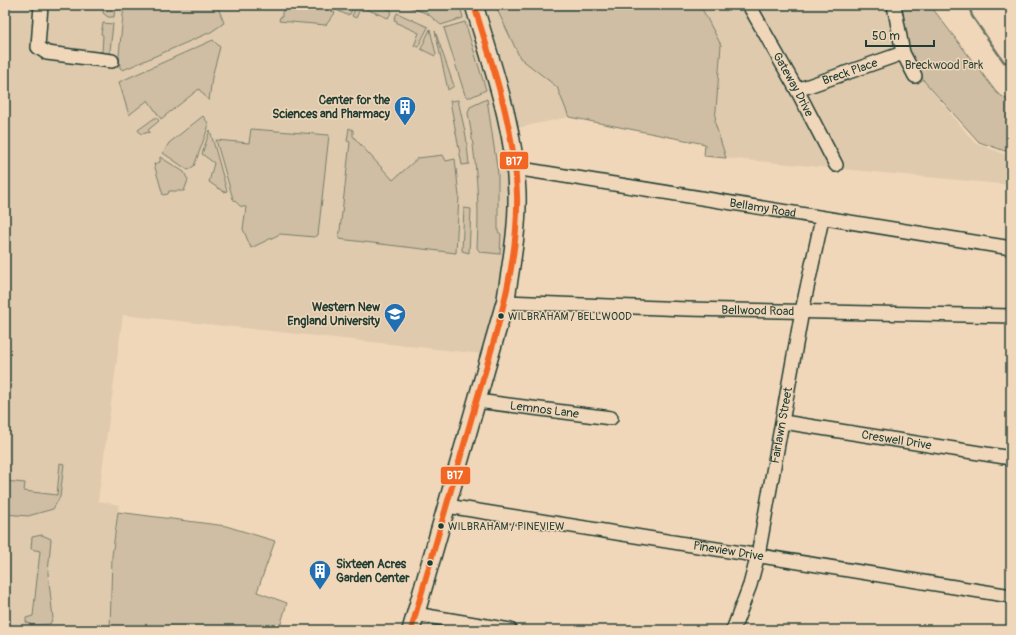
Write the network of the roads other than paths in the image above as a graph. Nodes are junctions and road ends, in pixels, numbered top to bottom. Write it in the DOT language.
graph roads {
  1 [pos="41,5"];
  2 [pos="474,5"];
  3 [pos="748,5"];
  4 [pos="894,5"];
  5 [pos="903,53"];
  6 [pos="112,61"];
  7 [pos="914,76"];
  8 [pos="797,90"];
  9 [pos="836,165"];
  10 [pos="515,168"];
  11 [pos="822,219"];
  12 [pos="1011,248"];
  13 [pos="505,302"];
  14 [pos="802,311"];
  15 [pos="1011,316"];
  16 [pos="477,400"];
  17 [pos="612,418"];
  18 [pos="783,422"];
  19 [pos="1011,458"];
  20 [pos="447,506"];
  21 [pos="758,555"];
  22 [pos="1011,596"];
  23 [pos="413,622"];
  24 [pos="510,630"];
  25 [pos="734,630"];
  1 -- 6 [label="street"];
  2 -- 10 [label="main road"];
  3 -- 8 [label="street, Gateway Drive"];
  4 -- 5 [label="street"];
  5 -- 7 [label="street"];
  5 -- 8 [label="street, Breck Place"];
  8 -- 9 [label="street, Gateway Drive"];
  10 -- 11 [label="street, Bellamy Road"];
  10 -- 13 [label="main road"];
  11 -- 12 [label="street, Bellamy Road"];
  11 -- 14 [label="street, Fairlawn Street"];
  13 -- 14 [label="street, Bellwood Road"];
  13 -- 16 [label="main road"];
  14 -- 15 [label="street, Bellwood Road"];
  14 -- 18 [label="street, Fairlawn Street"];
  16 -- 17 [label="street, Lemnos Lane"];
  16 -- 20 [label="main road"];
  18 -- 19 [label="street, Creswell Drive"];
  18 -- 21 [label="street, Fairlawn Street"];
  20 -- 21 [label="street, Pineview Drive"];
  20 -- 23 [label="main road"];
  21 -- 22 [label="street, Pineview Drive"];
  21 -- 25 [label="street, Fairlawn Street"];
  23 -- 24 [label="street"];
}
